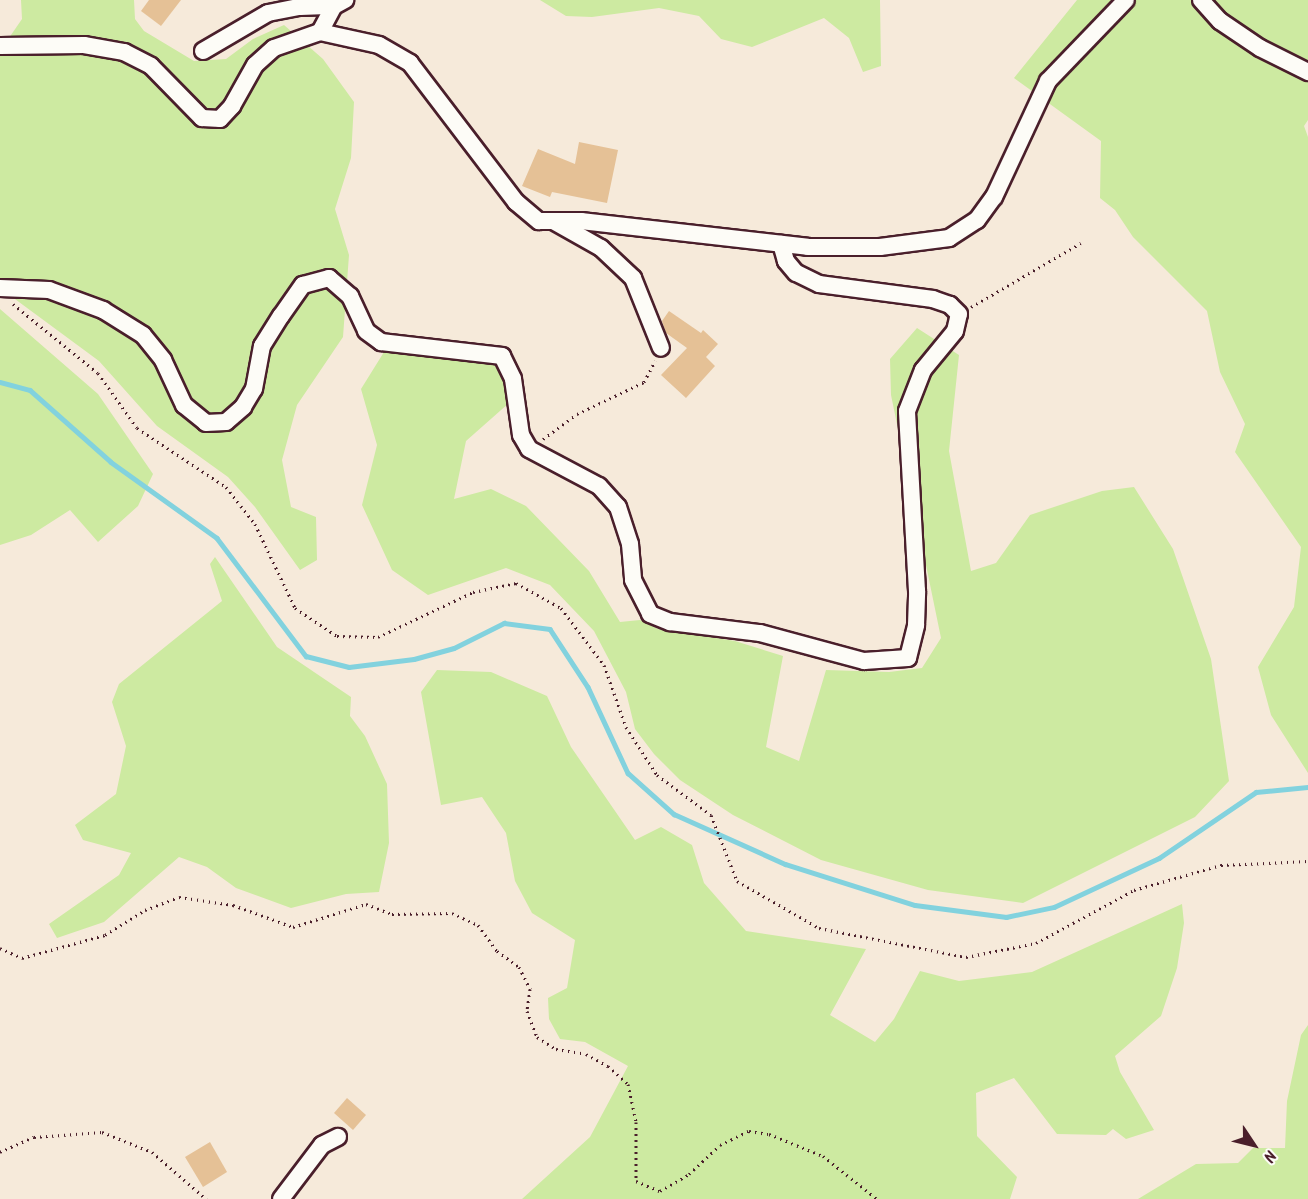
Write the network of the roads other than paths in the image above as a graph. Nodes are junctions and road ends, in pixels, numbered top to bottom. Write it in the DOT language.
graph roads {
  1 [pos="1126,0"];
  2 [pos="1202,0"];
  3 [pos="339,3"];
  4 [pos="320,32"];
  5 [pos="0,45"];
  6 [pos="203,51"];
  7 [pos="1308,72"];
  8 [pos="552,220"];
  9 [pos="781,244"];
  10 [pos="4,294"];
  11 [pos="661,348"];
  12 [pos="338,1137"];
  13 [pos="281,1199"];
  1 -- 9 [label="street"];
  2 -- 7 [label="street"];
  3 -- 4 [label="street"];
  3 -- 6 [label="street"];
  4 -- 5 [label="street"];
  4 -- 8 [label="street"];
  8 -- 9 [label="street"];
  8 -- 11 [label="street"];
  9 -- 10 [label="street"];
  12 -- 13 [label="street"];
}
